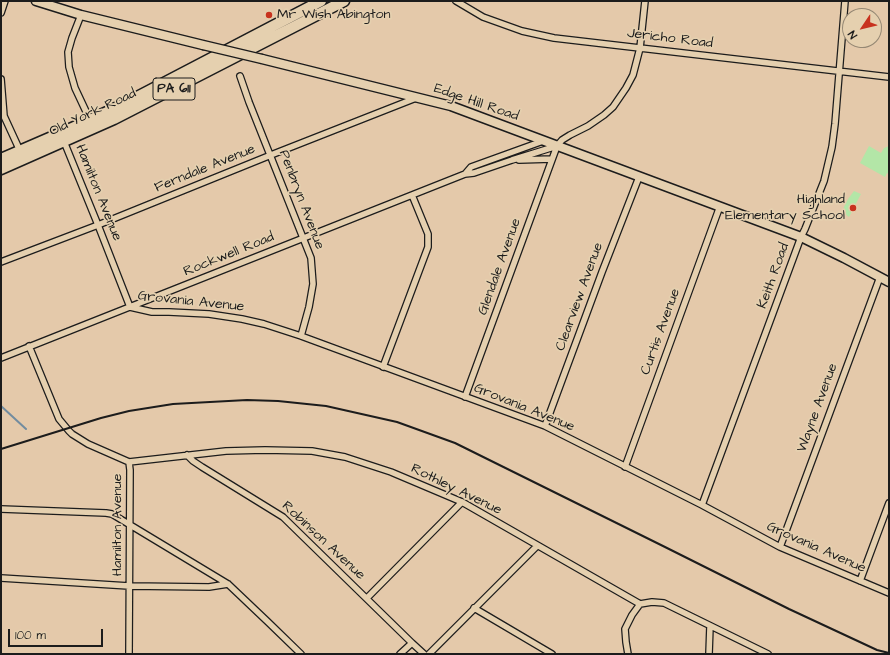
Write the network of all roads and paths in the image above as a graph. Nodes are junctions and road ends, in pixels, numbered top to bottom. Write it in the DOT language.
graph roads {
  1 [pos="5,1"];
  2 [pos="36,1"];
  3 [pos="321,1"];
  4 [pos="344,1"];
  5 [pos="456,1"];
  6 [pos="645,1"];
  7 [pos="845,1"];
  8 [pos="1,13"];
  9 [pos="81,15"];
  10 [pos="640,48"];
  11 [pos="839,71"];
  12 [pos="240,76"];
  13 [pos="889,77"];
  14 [pos="1,79"];
  15 [pos="418,97"];
  16 [pos="90,120"];
  17 [pos="63,138"];
  18 [pos="544,140"];
  19 [pos="557,146"];
  20 [pos="22,155"];
  21 [pos="271,155"];
  22 [pos="1,159"];
  23 [pos="552,159"];
  24 [pos="512,160"];
  25 [pos="1,169"];
  26 [pos="465,174"];
  27 [pos="639,177"];
  28 [pos="412,195"];
  29 [pos="720,206"];
  30 [pos="98,225"];
  31 [pos="801,237"];
  32 [pos="303,238"];
  33 [pos="1,262"];
  34 [pos="880,277"];
  35 [pos="889,282"];
  36 [pos="130,307"];
  37 [pos="301,336"];
  38 [pos="29,346"];
  39 [pos="1,358"];
  40 [pos="383,367"];
  41 [pos="464,397"];
  42 [pos="545,426"];
  43 [pos="187,455"];
  44 [pos="129,462"];
  45 [pos="625,466"];
  46 [pos="462,502"];
  47 [pos="889,503"];
  48 [pos="702,505"];
  49 [pos="1,509"];
  50 [pos="130,526"];
  51 [pos="537,546"];
  52 [pos="780,547"];
  53 [pos="1,578"];
  54 [pos="860,581"];
  55 [pos="228,584"];
  56 [pos="129,586"];
  57 [pos="889,593"];
  58 [pos="367,598"];
  59 [pos="640,604"];
  60 [pos="474,608"];
  61 [pos="710,626"];
  62 [pos="412,643"];
  63 [pos="130,654"];
  64 [pos="301,654"];
  65 [pos="400,654"];
  66 [pos="424,654"];
  67 [pos="429,654"];
  68 [pos="552,654"];
  69 [pos="628,654"];
  70 [pos="709,654"];
  71 [pos="768,654"];
  1 -- 8 [label="street"];
  2 -- 9 [label="street, Edge Hill Road"];
  3 -- 16 [label="highway, Old York Road / PA 611"];
  4 -- 17 [label="highway, Old York Road / PA 611"];
  5 -- 10 [label="street, Jericho Road"];
  6 -- 10 [label="street, Rockwell Road"];
  7 -- 11 [label="street, Keith Road"];
  9 -- 15 [label="street, Edge Hill Road, bridge"];
  9 -- 16 [label="street"];
  10 -- 11 [label="street, Jericho Road"];
  10 -- 19 [label="street, Rockwell Road"];
  11 -- 13 [label="street, Jericho Road"];
  11 -- 31 [label="street, Keith Road"];
  12 -- 21 [label="street, Penbryn Avenue"];
  14 -- 20 [label="street"];
  15 -- 18 [label="street, Edge Hill Road"];
  15 -- 21 [label="street, Ferndale Avenue"];
  16 -- 17 [label="highway, Old York Road / PA 611"];
  17 -- 20 [label="highway, Old York Road / PA 611"];
  17 -- 30 [label="street, Hamilton Avenue"];
  18 -- 19 [label="street, Edge Hill Road"];
  18 -- 26 [label="street, Rockwell Road"];
  19 -- 23 [label="street, Glendale Avenue"];
  19 -- 24 [label="street, Rockwell Road"];
  19 -- 27 [label="street, Edge Hill Road"];
  20 -- 22 [label="highway, Old York Road / PA 611"];
  20 -- 25 [label="highway, Old York Road / PA 611"];
  21 -- 30 [label="street, Ferndale Avenue"];
  21 -- 32 [label="street, Penbryn Avenue"];
  23 -- 24 [label="street, Rockwell Road"];
  23 -- 41 [label="street, Glendale Avenue"];
  24 -- 26 [label="street, Rockwell Road"];
  26 -- 28 [label="street, Rockwell Road"];
  27 -- 29 [label="street, Edge Hill Road"];
  27 -- 42 [label="street, Clearview Avenue"];
  28 -- 32 [label="street, Rockwell Road"];
  28 -- 40 [label="street"];
  29 -- 31 [label="street, Edge Hill Road"];
  29 -- 45 [label="street, Curtis Avenue"];
  30 -- 33 [label="street, Ferndale Avenue"];
  30 -- 36 [label="street, Hamilton Avenue"];
  31 -- 34 [label="street, Edge Hill Road"];
  31 -- 48 [label="street, Keith Road"];
  32 -- 36 [label="street, Rockwell Road"];
  32 -- 37 [label="street, Penbryn Avenue"];
  34 -- 35 [label="street, Edge Hill Road"];
  34 -- 52 [label="street, Wayne Avenue"];
  36 -- 37 [label="street, Grovania Avenue"];
  36 -- 38 [label="street, Rockwell Road"];
  37 -- 40 [label="street, Grovania Avenue"];
  38 -- 39 [label="street, Rockwell Road"];
  38 -- 44 [label="street, Hamilton Avenue"];
  40 -- 41 [label="street, Grovania Avenue"];
  41 -- 42 [label="street, Grovania Avenue"];
  42 -- 45 [label="street, Grovania Avenue"];
  43 -- 44 [label="street, Rothley Avenue"];
  43 -- 46 [label="street, Rothley Avenue"];
  43 -- 58 [label="street, Robinson Avenue"];
  44 -- 50 [label="street, Hamilton Avenue"];
  45 -- 48 [label="street, Grovania Avenue"];
  46 -- 51 [label="street, Rothley Avenue"];
  46 -- 58 [label="street"];
  47 -- 54 [label="street"];
  48 -- 52 [label="street, Grovania Avenue"];
  49 -- 50 [label="street"];
  50 -- 55 [label="street"];
  50 -- 56 [label="street, Hamilton Avenue"];
  51 -- 59 [label="street, Rothley Avenue"];
  51 -- 60 [label="street"];
  52 -- 54 [label="street, Grovania Avenue"];
  53 -- 56 [label="street"];
  54 -- 57 [label="street, Grovania Avenue"];
  55 -- 56 [label="street"];
  55 -- 64 [label="street"];
  56 -- 63 [label="street, Hamilton Avenue"];
  58 -- 62 [label="street, Robinson Avenue"];
  59 -- 61 [label="street"];
  59 -- 69 [label="street"];
  60 -- 67 [label="street"];
  60 -- 68 [label="street"];
  61 -- 70 [label="street"];
  61 -- 71 [label="street"];
  62 -- 65 [label="street"];
  62 -- 66 [label="street"];
}
